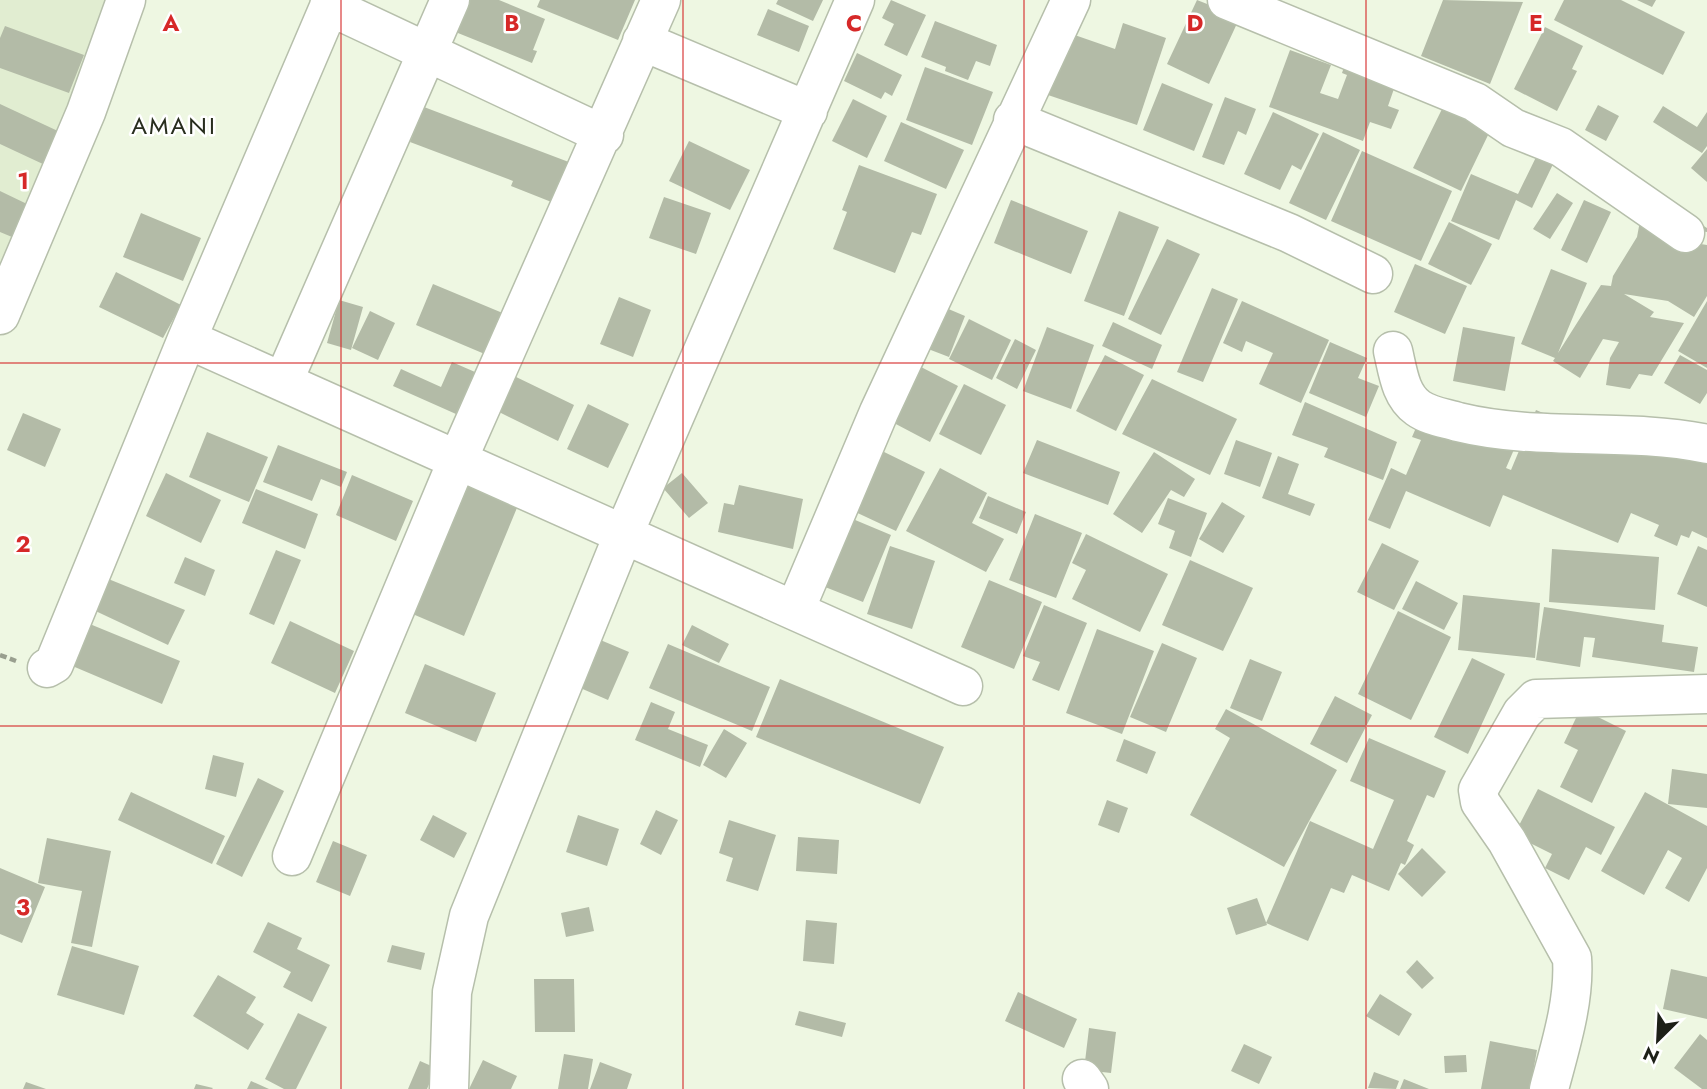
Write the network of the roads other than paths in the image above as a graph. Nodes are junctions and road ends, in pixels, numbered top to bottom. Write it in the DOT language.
graph roads {
  1 [pos="126,0"];
  2 [pos="450,0"];
  3 [pos="661,0"];
  4 [pos="855,0"];
  5 [pos="1071,0"];
  6 [pos="1227,0"];
  7 [pos="331,3"];
  8 [pos="642,41"];
  9 [pos="428,52"];
  10 [pos="808,111"];
  11 [pos="1013,120"];
  12 [pos="604,135"];
  13 [pos="1685,233"];
  14 [pos="1373,274"];
  15 [pos="0,315"];
  16 [pos="187,339"];
  17 [pos="1393,351"];
  18 [pos="283,382"];
  19 [pos="1707,444"];
  20 [pos="458,459"];
  21 [pos="624,533"];
  22 [pos="795,610"];
  23 [pos="47,668"];
  24 [pos="963,686"];
  25 [pos="1707,694"];
  26 [pos="292,856"];
  27 [pos="449,1089"];
  28 [pos="1549,1089"];
  1 -- 15 [label="street"];
  2 -- 9 [label="street"];
  3 -- 8 [label="street"];
  4 -- 10 [label="street"];
  5 -- 11 [label="street"];
  6 -- 13 [label="street"];
  7 -- 9 [label="street"];
  7 -- 16 [label="street"];
  8 -- 10 [label="street"];
  8 -- 12 [label="street"];
  9 -- 12 [label="street"];
  9 -- 18 [label="street"];
  10 -- 21 [label="street"];
  11 -- 14 [label="street"];
  11 -- 22 [label="street"];
  12 -- 20 [label="street"];
  16 -- 18 [label="street"];
  16 -- 23 [label="street"];
  17 -- 19 [label="street"];
  18 -- 20 [label="street"];
  20 -- 21 [label="street"];
  20 -- 26 [label="street"];
  21 -- 22 [label="street"];
  21 -- 27 [label="street"];
  22 -- 24 [label="street"];
  25 -- 28 [label="street"];
}
